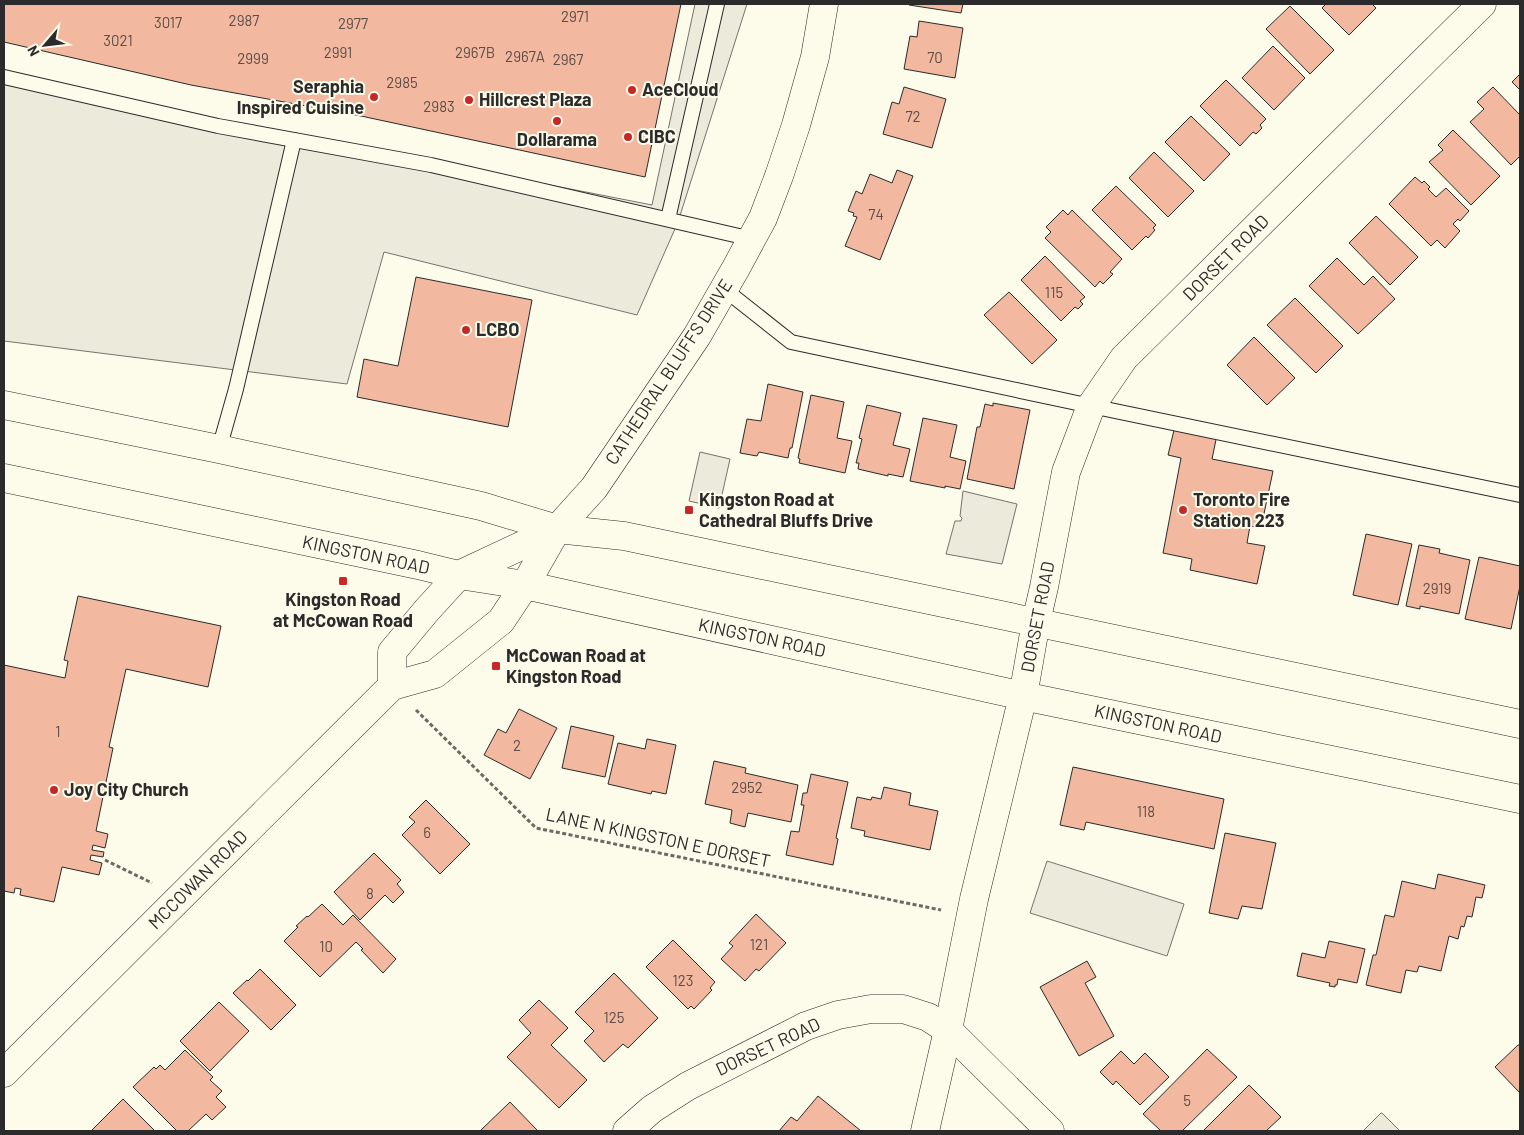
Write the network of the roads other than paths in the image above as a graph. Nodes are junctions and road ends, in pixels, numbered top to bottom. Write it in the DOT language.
graph roads {
  1 [pos="717,4"];
  2 [pos="824,4"];
  3 [pos="1482,4"];
  4 [pos="4,77"];
  5 [pos="294,140"];
  6 [pos="668,219"];
  7 [pos="752,239"];
  8 [pos="724,289"];
  9 [pos="4,405"];
  10 [pos="1091,406"];
  11 [pos="219,449"];
  12 [pos="4,478"];
  13 [pos="1520,494"];
  14 [pos="557,530"];
  15 [pos="459,575"];
  16 [pos="525,585"];
  17 [pos="1036,622"];
  18 [pos="392,686"];
  19 [pos="1023,696"];
  20 [pos="1520,724"];
  21 [pos="1520,799"];
  22 [pos="948,1030"];
  23 [pos="4,1074"];
  24 [pos="626,1131"];
  25 [pos="924,1131"];
  26 [pos="1050,1131"];
  1 -- 6 [label="lane"];
  2 -- 7 [label="street, CATHEDRAL BLUFFS DRIVE"];
  3 -- 10 [label="street, DORSET ROAD"];
  4 -- 5 [label="lane"];
  5 -- 6 [label="lane"];
  5 -- 11 [label="lane"];
  6 -- 7 [label="lane"];
  7 -- 8 [label="street, CATHEDRAL BLUFFS DRIVE"];
  8 -- 10 [label="lane"];
  8 -- 14 [label="street, CATHEDRAL BLUFFS DRIVE"];
  9 -- 11 [label="street"];
  10 -- 13 [label="lane"];
  10 -- 17 [label="street, DORSET ROAD"];
  11 -- 14 [label="street"];
  12 -- 15 [label="street, KINGSTON ROAD"];
  14 -- 15 [label="street"];
  14 -- 16 [label="street, MCCOWAN ROAD"];
  14 -- 17 [label="street"];
  15 -- 16 [label="street, KINGSTON ROAD"];
  15 -- 18 [label="street"];
  16 -- 18 [label="street, MCCOWAN ROAD"];
  16 -- 19 [label="street, KINGSTON ROAD"];
  17 -- 19 [label="street, DORSET ROAD"];
  17 -- 20 [label="street"];
  18 -- 23 [label="street, MCCOWAN ROAD"];
  19 -- 21 [label="street, KINGSTON ROAD"];
  19 -- 22 [label="street, DORSET ROAD"];
  22 -- 24 [label="street, DORSET ROAD"];
  22 -- 25 [label="street"];
  22 -- 26 [label="street"];
}
